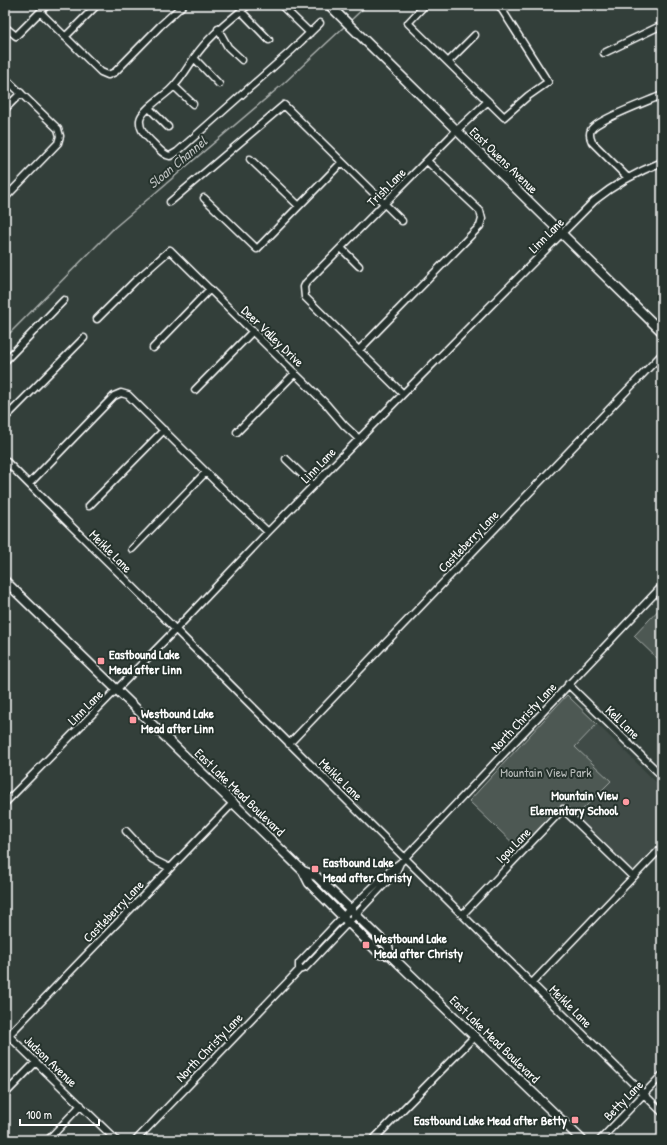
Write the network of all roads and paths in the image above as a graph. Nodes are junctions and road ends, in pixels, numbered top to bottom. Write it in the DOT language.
graph roads {
  1 [pos="47,5"];
  2 [pos="97,5"];
  3 [pos="183,5"];
  4 [pos="248,5"];
  5 [pos="282,5"];
  6 [pos="329,5"];
  7 [pos="342,5"];
  8 [pos="425,5"];
  9 [pos="499,5"];
  10 [pos="658,5"];
  11 [pos="662,9"];
  12 [pos="241,11"];
  13 [pos="40,12"];
  14 [pos="335,12"];
  15 [pos="320,23"];
  16 [pos="662,25"];
  17 [pos="5,27"];
  18 [pos="218,29"];
  19 [pos="310,33"];
  20 [pos="475,35"];
  21 [pos="65,37"];
  22 [pos="269,40"];
  23 [pos="604,53"];
  24 [pos="194,58"];
  25 [pos="242,60"];
  26 [pos="448,62"];
  27 [pos="5,78"];
  28 [pos="219,84"];
  29 [pos="174,86"];
  30 [pos="21,93"];
  31 [pos="662,95"];
  32 [pos="488,101"];
  33 [pos="193,104"];
  34 [pos="148,108"];
  35 [pos="5,110"];
  36 [pos="168,127"];
  37 [pos="456,131"];
  38 [pos="250,159"];
  39 [pos="427,161"];
  40 [pos="342,162"];
  41 [pos="662,162"];
  42 [pos="628,178"];
  43 [pos="5,198"];
  44 [pos="204,198"];
  45 [pos="170,202"];
  46 [pos="384,204"];
  47 [pos="299,206"];
  48 [pos="402,221"];
  49 [pos="563,234"];
  50 [pos="341,248"];
  51 [pos="359,266"];
  52 [pos="210,290"];
  53 [pos="64,300"];
  54 [pos="97,319"];
  55 [pos="253,331"];
  56 [pos="662,332"];
  57 [pos="84,338"];
  58 [pos="152,348"];
  59 [pos="359,350"];
  60 [pos="662,354"];
  61 [pos="5,361"];
  62 [pos="295,373"];
  63 [pos="195,390"];
  64 [pos="403,394"];
  65 [pos="5,418"];
  66 [pos="164,430"];
  67 [pos="237,432"];
  68 [pos="359,439"];
  69 [pos="286,459"];
  70 [pos="5,460"];
  71 [pos="206,472"];
  72 [pos="29,484"];
  73 [pos="314,485"];
  74 [pos="89,506"];
  75 [pos="268,532"];
  76 [pos="132,549"];
  77 [pos="5,581"];
  78 [pos="662,586"];
  79 [pos="176,629"];
  80 [pos="568,684"];
  81 [pos="117,689"];
  82 [pos="289,744"];
  83 [pos="662,776"];
  84 [pos="234,802"];
  85 [pos="5,803"];
  86 [pos="126,831"];
  87 [pos="662,847"];
  88 [pos="405,857"];
  89 [pos="170,868"];
  90 [pos="304,870"];
  91 [pos="633,878"];
  92 [pos="353,912"];
  93 [pos="463,914"];
  94 [pos="346,920"];
  95 [pos="390,955"];
  96 [pos="532,983"];
  97 [pos="7,1033"];
  98 [pos="475,1036"];
  99 [pos="36,1062"];
  100 [pos="662,1075"];
  101 [pos="5,1094"];
  102 [pos="644,1094"];
  103 [pos="81,1105"];
  104 [pos="662,1112"];
  105 [pos="48,1140"];
  106 [pos="116,1140"];
  107 [pos="136,1140"];
  108 [pos="373,1140"];
  109 [pos="582,1140"];
  110 [pos="600,1140"];
  1 -- 13 [label="street"];
  2 -- 21 [label="street"];
  3 -- 21 [label="street"];
  4 -- 12 [label="street"];
  5 -- 19 [label="street"];
  6 -- 14 [label="main road, East Owens Avenue"];
  7 -- 14 [label="street"];
  8 -- 26 [label="street"];
  9 -- 32 [label="street"];
  10 -- 11 [label="street"];
  12 -- 18 [label="street"];
  12 -- 22 [label="street"];
  13 -- 17 [label="street"];
  13 -- 21 [label="street"];
  14 -- 37 [label="main road, East Owens Avenue"];
  15 -- 19 [label="street"];
  16 -- 23 [label="street"];
  18 -- 24 [label="street"];
  18 -- 25 [label="street"];
  19 -- 34 [label="street"];
  20 -- 26 [label="street"];
  24 -- 28 [label="street"];
  24 -- 29 [label="street"];
  26 -- 32 [label="street"];
  27 -- 30 [label="street"];
  29 -- 33 [label="street"];
  29 -- 34 [label="street"];
  30 -- 35 [label="street"];
  30 -- 43 [label="street"];
  31 -- 42 [label="street"];
  32 -- 37 [label="street, Trish Lane"];
  34 -- 36 [label="street"];
  37 -- 39 [label="street, Trish Lane"];
  37 -- 49 [label="main road, East Owens Avenue"];
  38 -- 47 [label="street"];
  39 -- 46 [label="street, Trish Lane"];
  39 -- 59 [label="street"];
  40 -- 45 [label="street"];
  40 -- 46 [label="street"];
  40 -- 47 [label="street"];
  41 -- 42 [label="street, Linn Lane"];
  42 -- 49 [label="street, Linn Lane"];
  44 -- 47 [label="street"];
  46 -- 48 [label="street"];
  46 -- 50 [label="street, Trish Lane"];
  49 -- 56 [label="main road, East Owens Avenue"];
  49 -- 64 [label="street, Linn Lane"];
  50 -- 51 [label="street"];
  50 -- 59 [label="street, Trish Lane"];
  52 -- 54 [label="street, Deer Valley Drive"];
  52 -- 55 [label="street, Deer Valley Drive"];
  52 -- 58 [label="street"];
  53 -- 61 [label="street"];
  55 -- 62 [label="street, Deer Valley Drive"];
  55 -- 63 [label="street"];
  57 -- 65 [label="street"];
  59 -- 64 [label="street"];
  60 -- 82 [label="street, Castleberry Lane"];
  62 -- 67 [label="street"];
  62 -- 68 [label="street, Deer Valley Drive"];
  64 -- 68 [label="street, Linn Lane"];
  66 -- 71 [label="street"];
  66 -- 72 [label="street"];
  66 -- 74 [label="street"];
  68 -- 73 [label="street, Linn Lane"];
  69 -- 73 [label="street"];
  70 -- 72 [label="street, Meikle Lane"];
  71 -- 75 [label="street"];
  71 -- 76 [label="street"];
  72 -- 79 [label="street, Meikle Lane"];
  73 -- 75 [label="street, Linn Lane"];
  75 -- 79 [label="street, Linn Lane"];
  77 -- 81 [label="main road, East Lake Mead Boulevard"];
  78 -- 80 [label="street, North Christy Lane"];
  79 -- 81 [label="street, Linn Lane"];
  79 -- 82 [label="street, Meikle Lane"];
  80 -- 83 [label="street, Kell Lane"];
  80 -- 88 [label="street, North Christy Lane"];
  81 -- 84 [label="main road, East Lake Mead Boulevard"];
  81 -- 85 [label="street, Linn Lane"];
  82 -- 88 [label="street, Meikle Lane"];
  84 -- 89 [label="street, Castleberry Lane"];
  84 -- 90 [label="main road, East Lake Mead Boulevard"];
  86 -- 89 [label="street"];
  87 -- 91 [label="street"];
  88 -- 92 [label="street, North Christy Lane"];
  88 -- 93 [label="street, Meikle Lane"];
  89 -- 97 [label="street, Castleberry Lane"];
  90 -- 92 [label="main road, East Lake Mead Boulevard"];
  90 -- 94 [label="main road, East Lake Mead Boulevard"];
  91 -- 93 [label="street, Igou Lane"];
  91 -- 96 [label="street"];
  92 -- 94 [label="street, North Christy Lane"];
  92 -- 95 [label="main road, East Lake Mead Boulevard"];
  93 -- 96 [label="street, Meikle Lane"];
  94 -- 95 [label="main road, East Lake Mead Boulevard"];
  94 -- 107 [label="street, North Christy Lane"];
  95 -- 98 [label="main road, East Lake Mead Boulevard"];
  96 -- 102 [label="street, Meikle Lane"];
  97 -- 99 [label="street, Judson Avenue"];
  98 -- 108 [label="street"];
  98 -- 109 [label="main road, East Lake Mead Boulevard"];
  99 -- 101 [label="street"];
  99 -- 103 [label="street, Judson Avenue"];
  100 -- 102 [label="street, Betty Lane"];
  102 -- 104 [label="street, Meikle Lane"];
  102 -- 110 [label="street, Betty Lane"];
  103 -- 105 [label="street"];
  103 -- 106 [label="street, Judson Avenue"];
}
